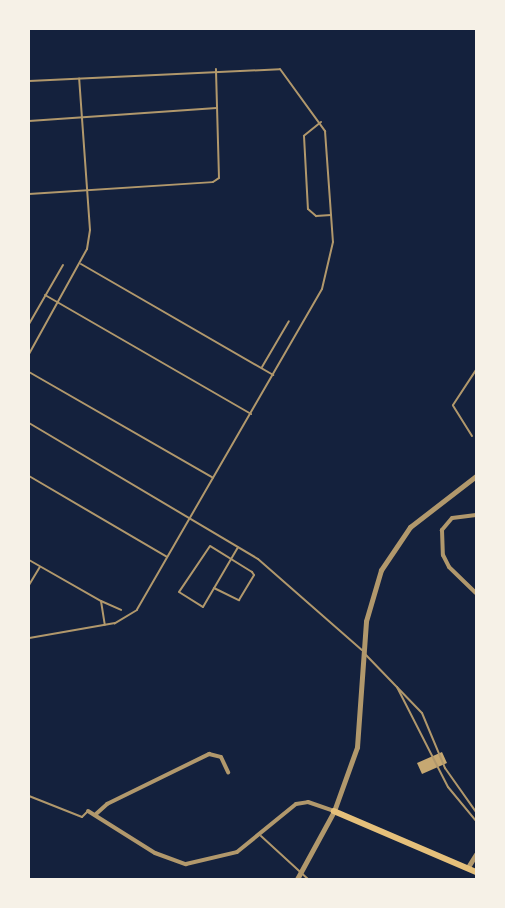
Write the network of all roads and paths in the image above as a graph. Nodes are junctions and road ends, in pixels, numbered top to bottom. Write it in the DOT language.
graph roads {
  1 [pos="216,70"];
  2 [pos="79,78"];
  3 [pos="29,81"];
  4 [pos="217,108"];
  5 [pos="82,117"];
  6 [pos="29,121"];
  7 [pos="321,122"];
  8 [pos="87,190"];
  9 [pos="29,194"];
  10 [pos="331,215"];
  11 [pos="81,264"];
  12 [pos="63,265"];
  13 [pos="45,295"];
  14 [pos="59,302"];
  15 [pos="289,321"];
  16 [pos="29,324"];
  17 [pos="29,354"];
  18 [pos="262,367"];
  19 [pos="476,370"];
  20 [pos="29,372"];
  21 [pos="273,375"];
  22 [pos="251,414"];
  23 [pos="29,423"];
  24 [pos="472,436"];
  25 [pos="29,476"];
  26 [pos="476,476"];
  27 [pos="213,479"];
  28 [pos="476,515"];
  29 [pos="190,518"];
  30 [pos="238,547"];
  31 [pos="168,557"];
  32 [pos="231,559"];
  33 [pos="29,560"];
  34 [pos="40,567"];
  35 [pos="29,585"];
  36 [pos="214,588"];
  37 [pos="476,593"];
  38 [pos="101,601"];
  39 [pos="121,610"];
  40 [pos="105,625"];
  41 [pos="29,638"];
  42 [pos="394,683"];
  43 [pos="228,772"];
  44 [pos="29,796"];
  45 [pos="88,811"];
  46 [pos="334,811"];
  47 [pos="476,812"];
  48 [pos="96,814"];
  49 [pos="476,821"];
  50 [pos="261,836"];
  51 [pos="476,854"];
  52 [pos="468,867"];
  53 [pos="476,872"];
  54 [pos="297,879"];
  55 [pos="308,879"];
  1 -- 2 [label="lane"];
  1 -- 4 [label="lane"];
  1 -- 7 [label="lane"];
  2 -- 3 [label="lane"];
  2 -- 5 [label="lane"];
  4 -- 5 [label="lane"];
  4 -- 8 [label="lane"];
  5 -- 6 [label="lane"];
  5 -- 8 [label="lane"];
  7 -- 10 [label="lane"];
  7 -- 10 [label="lane"];
  8 -- 9 [label="lane"];
  8 -- 11 [label="lane"];
  10 -- 21 [label="lane"];
  11 -- 14 [label="lane"];
  11 -- 18 [label="lane"];
  12 -- 13 [label="lane"];
  13 -- 14 [label="lane"];
  13 -- 16 [label="lane"];
  14 -- 17 [label="lane"];
  14 -- 22 [label="lane"];
  15 -- 18 [label="lane"];
  18 -- 21 [label="lane"];
  19 -- 24 [label="lane"];
  20 -- 27 [label="lane"];
  21 -- 22 [label="lane"];
  22 -- 27 [label="lane"];
  23 -- 29 [label="lane"];
  25 -- 31 [label="lane"];
  26 -- 46 [label="street"];
  27 -- 29 [label="lane"];
  28 -- 37 [label="street"];
  29 -- 30 [label="lane"];
  29 -- 31 [label="lane"];
  30 -- 32 [label="lane"];
  30 -- 42 [label="lane"];
  31 -- 40 [label="lane"];
  32 -- 36 [label="lane"];
  32 -- 36 [label="lane"];
  32 -- 36 [label="lane"];
  33 -- 34 [label="lane"];
  34 -- 35 [label="lane"];
  34 -- 38 [label="lane"];
  38 -- 39 [label="lane"];
  38 -- 40 [label="lane"];
  40 -- 41 [label="lane"];
  42 -- 47 [label="lane"];
  42 -- 49 [label="lane"];
  43 -- 48 [label="street"];
  44 -- 45 [label="lane"];
  45 -- 48 [label="street"];
  46 -- 50 [label="street"];
  46 -- 52 [label="main road"];
  46 -- 54 [label="street"];
  48 -- 50 [label="street"];
  50 -- 55 [label="lane"];
  51 -- 52 [label="street"];
  52 -- 53 [label="main road"];
}
